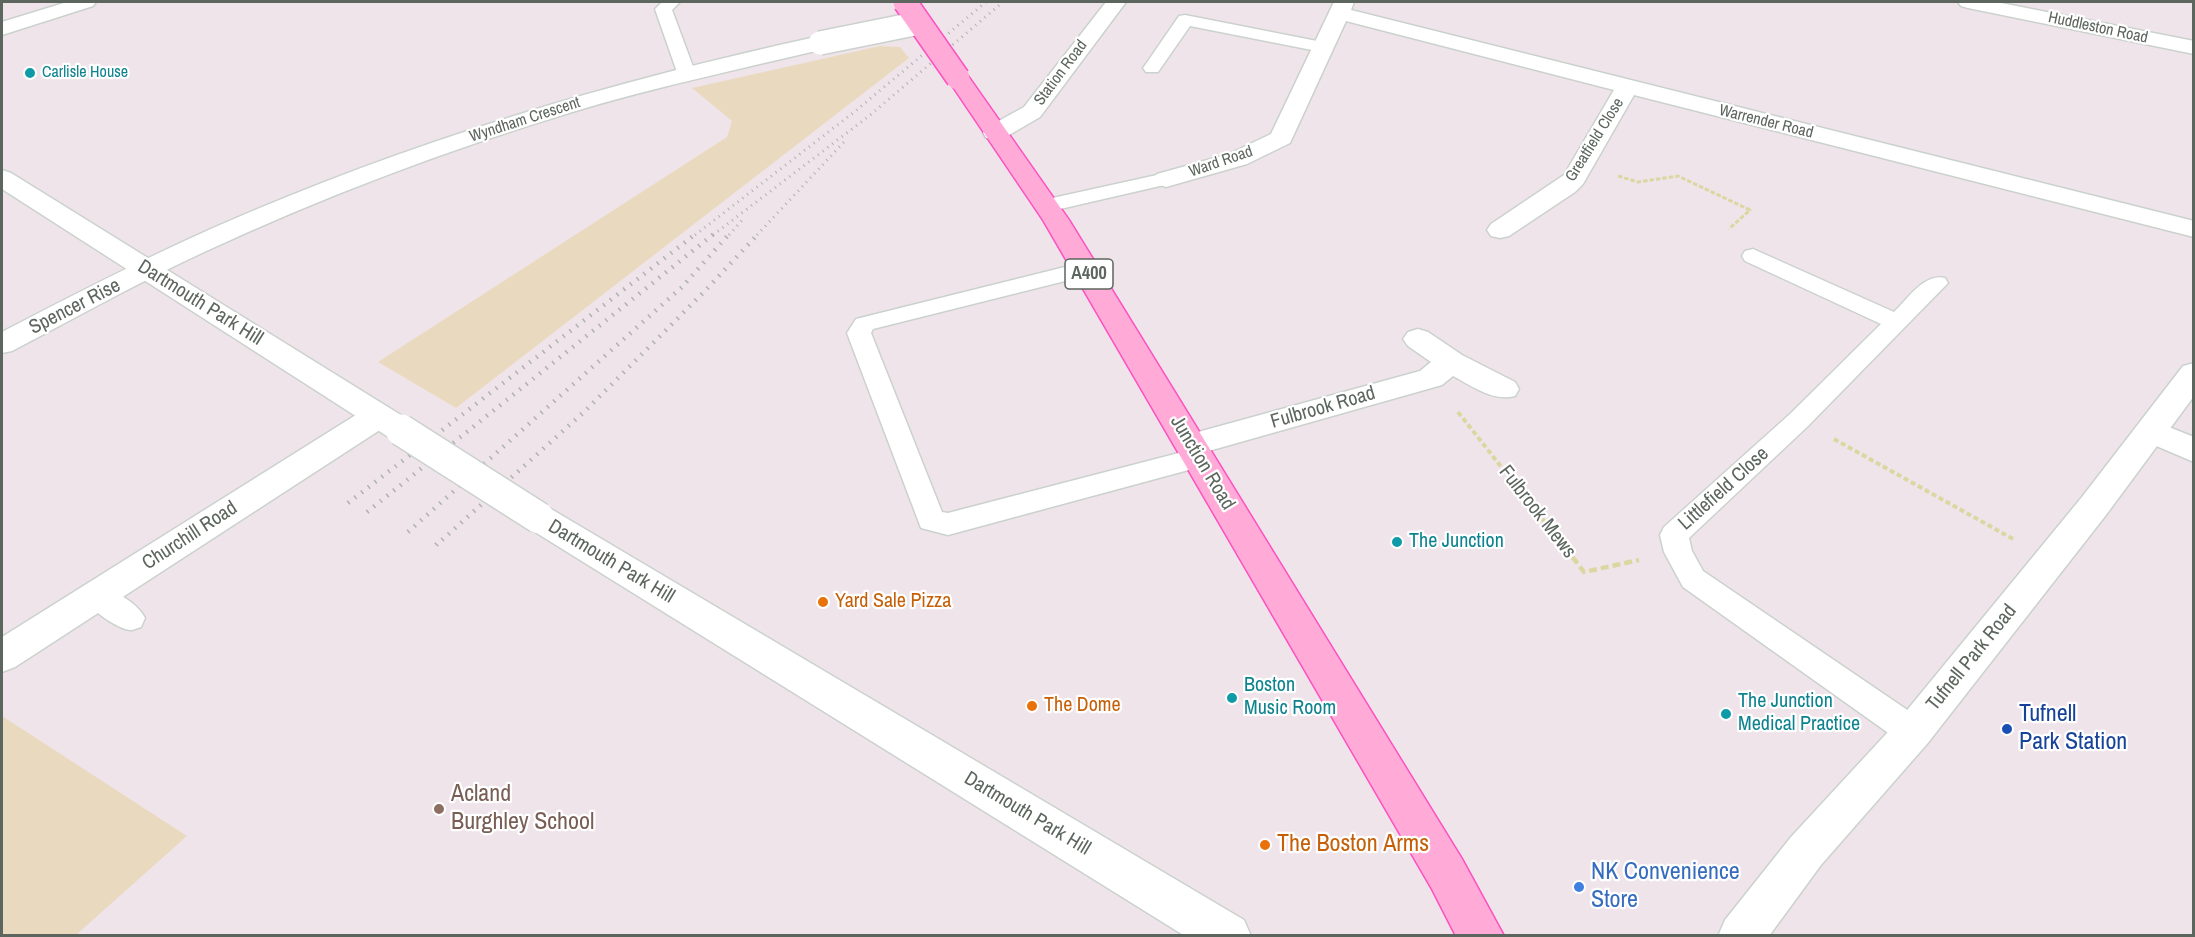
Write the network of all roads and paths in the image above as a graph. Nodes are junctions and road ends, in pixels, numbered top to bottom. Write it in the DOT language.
graph roads {
  1 [pos="86,2"];
  2 [pos="672,2"];
  3 [pos="905,2"];
  4 [pos="1116,2"];
  5 [pos="1198,2"];
  6 [pos="1968,2"];
  7 [pos="1341,7"];
  8 [pos="1185,20"];
  9 [pos="919,23"];
  10 [pos="2,29"];
  11 [pos="1322,48"];
  12 [pos="2193,48"];
  13 [pos="1152,68"];
  14 [pos="686,72"];
  15 [pos="1627,87"];
  16 [pos="995,133"];
  17 [pos="1616,175"];
  18 [pos="2,177"];
  19 [pos="1166,179"];
  20 [pos="1047,206"];
  21 [pos="2193,229"];
  22 [pos="1500,230"];
  23 [pos="1754,256"];
  24 [pos="1085,268"];
  25 [pos="147,270"];
  26 [pos="1937,283"];
  27 [pos="1898,323"];
  28 [pos="1418,339"];
  29 [pos="2,344"];
  30 [pos="1441,370"];
  31 [pos="2193,373"];
  32 [pos="1504,389"];
  33 [pos="1799,420"];
  34 [pos="390,423"];
  35 [pos="2151,431"];
  36 [pos="2193,451"];
  37 [pos="1195,452"];
  38 [pos="1678,552"];
  39 [pos="2050,560"];
  40 [pos="96,596"];
  41 [pos="130,618"];
  42 [pos="2,656"];
  43 [pos="1913,732"];
  44 [pos="1228,936"];
  45 [pos="1481,936"];
  46 [pos="1741,936"];
  1 -- 10 [label="street"];
  2 -- 14 [label="lane"];
  3 -- 9 [label="main road, Junction Road / A400, bridge"];
  4 -- 16 [label="street, Station Road"];
  5 -- 8 [label="lane"];
  6 -- 12 [label="street, Huddleston Road"];
  7 -- 11 [label="street, Ward Road"];
  7 -- 15 [label="street, Warrender Road"];
  8 -- 11 [label="lane"];
  8 -- 13 [label="lane"];
  9 -- 14 [label="street, Wyndham Crescent, bridge"];
  9 -- 16 [label="main road, Junction Road / A400, bridge"];
  11 -- 19 [label="street, Ward Road"];
  14 -- 25 [label="street, Wyndham Crescent"];
  15 -- 21 [label="street, Warrender Road"];
  15 -- 22 [label="street, Greatfield Close"];
  16 -- 20 [label="main road, Junction Road / A400"];
  17 -- 23 [label="path"];
  18 -- 25 [label="street, Dartmouth Park Hill"];
  19 -- 20 [label="lane, Ward Road"];
  20 -- 24 [label="main road, Junction Road / A400"];
  23 -- 27 [label="lane"];
  24 -- 37 [label="main road, Junction Road / A400"];
  24 -- 37 [label="lane"];
  25 -- 29 [label="street, Spencer Rise"];
  25 -- 34 [label="street, Dartmouth Park Hill"];
  26 -- 27 [label="lane, Littlefield Close"];
  27 -- 33 [label="lane, Littlefield Close"];
  28 -- 30 [label="street"];
  30 -- 32 [label="street"];
  30 -- 37 [label="street, Fulbrook Road"];
  30 -- 38 [label="path, Fulbrook Mews"];
  31 -- 35 [label="street, Tufnell Park Road"];
  33 -- 38 [label="lane, Littlefield Close"];
  33 -- 39 [label="path"];
  34 -- 40 [label="street, Churchill Road"];
  34 -- 44 [label="street, Dartmouth Park Hill, bridge"];
  35 -- 36 [label="street"];
  35 -- 39 [label="street, Tufnell Park Road"];
  37 -- 45 [label="main road, Junction Road / A400"];
  38 -- 43 [label="lane, Littlefield Close"];
  39 -- 43 [label="street, Tufnell Park Road"];
  40 -- 41 [label="lane"];
  40 -- 42 [label="street, Churchill Road"];
  43 -- 46 [label="street, Tufnell Park Road"];
}
